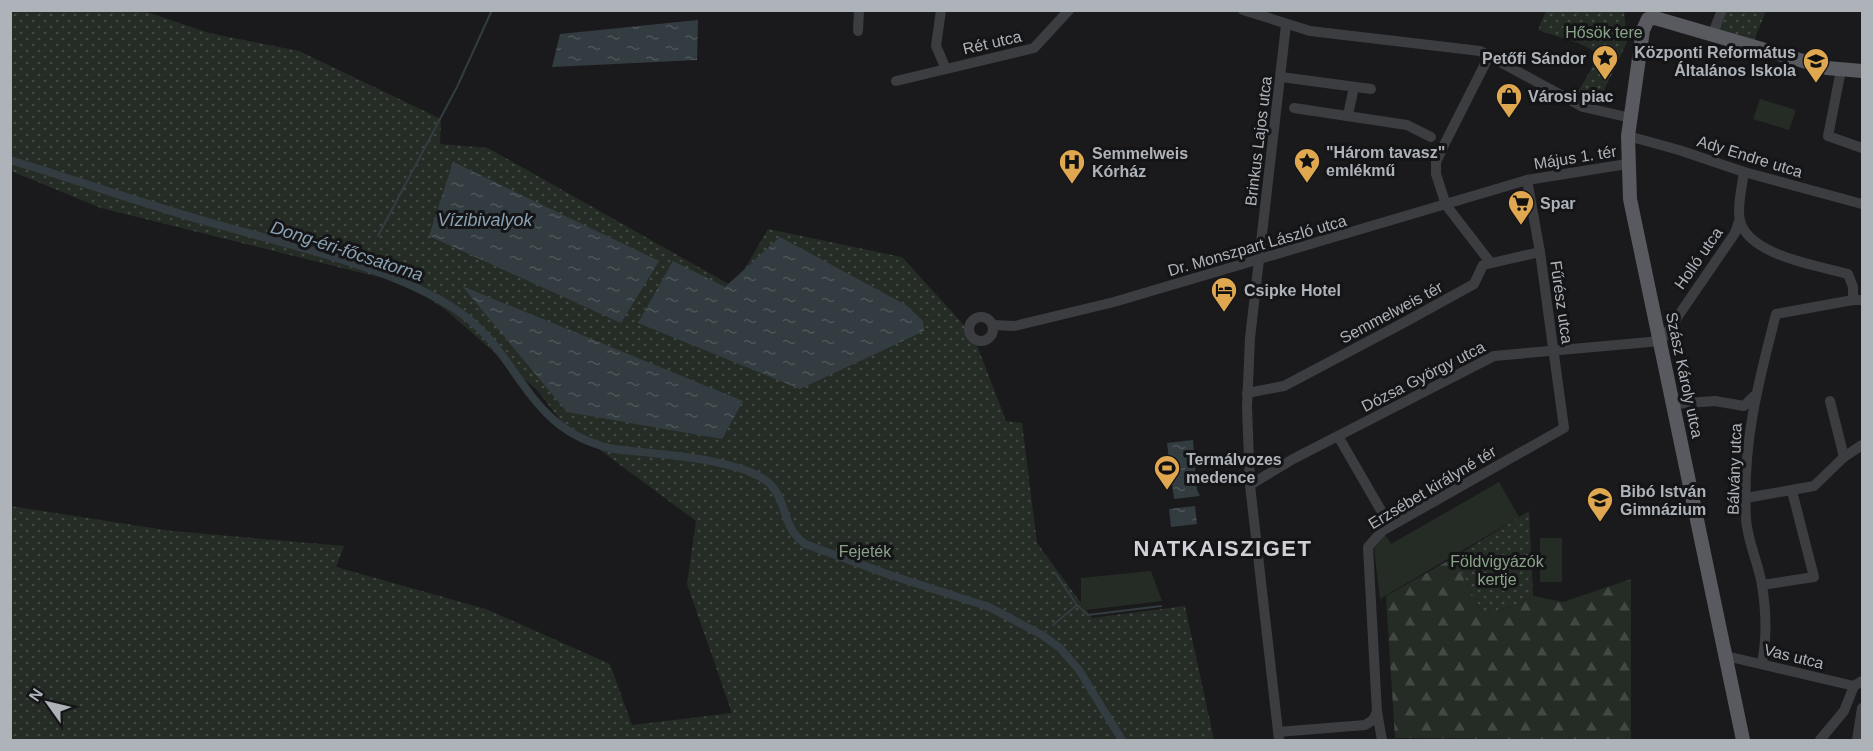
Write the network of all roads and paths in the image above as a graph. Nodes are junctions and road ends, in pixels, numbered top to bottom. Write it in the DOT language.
graph roads {
  1 [pos="859,10"];
  2 [pos="941,10"];
  3 [pos="1243,10"];
  4 [pos="1722,10"];
  5 [pos="1069,12"];
  6 [pos="1647,14"];
  7 [pos="1286,25"];
  8 [pos="858,31"];
  9 [pos="1712,35"];
  10 [pos="1489,56"];
  11 [pos="945,69"];
  12 [pos="1841,70"];
  13 [pos="1863,71"];
  14 [pos="1281,77"];
  15 [pos="896,81"];
  16 [pos="1354,87"];
  17 [pos="1371,89"];
  18 [pos="1294,108"];
  19 [pos="1348,116"];
  20 [pos="1631,117"];
  21 [pos="1628,136"];
  22 [pos="1431,137"];
  23 [pos="1863,148"];
  24 [pos="1627,164"];
  25 [pos="1744,172"];
  26 [pos="1527,180"];
  27 [pos="1863,204"];
  28 [pos="1446,205"];
  29 [pos="1739,222"];
  30 [pos="1540,252"];
  31 [pos="1260,260"];
  32 [pos="1490,262"];
  33 [pos="1858,300"];
  34 [pos="993,325"];
  35 [pos="1660,341"];
  36 [pos="1553,349"];
  37 [pos="1247,393"];
  38 [pos="1754,396"];
  39 [pos="1830,401"];
  40 [pos="1674,404"];
  41 [pos="1564,428"];
  42 [pos="1338,436"];
  43 [pos="1863,445"];
  44 [pos="1844,457"];
  45 [pos="1250,485"];
  46 [pos="1792,491"];
  47 [pos="1746,498"];
  48 [pos="1390,526"];
  49 [pos="1762,585"];
  50 [pos="1726,657"];
  51 [pos="1762,663"];
  52 [pos="1858,683"];
  53 [pos="1863,708"];
  54 [pos="1377,712"];
  55 [pos="1278,736"];
  56 [pos="1820,740"];
  57 [pos="1382,741"];
  58 [pos="1743,741"];
  59 [pos="1828,741"];
  60 [pos="1857,741"];
  1 -- 8 [label="street"];
  2 -- 11 [label="street"];
  3 -- 7 [label="street"];
  4 -- 9 [label="street"];
  5 -- 11 [label="street, Rét utca"];
  6 -- 9 [label="main road"];
  6 -- 20 [label="main road, Szász Károly utca"];
  7 -- 10 [label="street"];
  7 -- 14 [label="street, Brinkus Lajos utca"];
  9 -- 12 [label="main road"];
  10 -- 20 [label="street"];
  10 -- 28 [label="street"];
  11 -- 15 [label="street, Rét utca"];
  12 -- 13 [label="main road"];
  12 -- 23 [label="street"];
  14 -- 16 [label="street"];
  14 -- 31 [label="street, Brinkus Lajos utca"];
  16 -- 17 [label="street"];
  16 -- 19 [label="street"];
  18 -- 19 [label="street"];
  19 -- 22 [label="street"];
  20 -- 21 [label="main road, Szász Károly utca"];
  21 -- 24 [label="main road, Szász Károly utca"];
  21 -- 25 [label="street, Ady Endre utca"];
  24 -- 26 [label="street, Május 1. tér"];
  24 -- 35 [label="main road, Szász Károly utca"];
  25 -- 27 [label="street, Ady Endre utca"];
  25 -- 29 [label="street"];
  26 -- 28 [label="street, Dr. Monszpart László utca"];
  26 -- 30 [label="street, Fűrész utca"];
  28 -- 31 [label="street, Dr. Monszpart László utca"];
  28 -- 32 [label="street"];
  29 -- 33 [label="street"];
  29 -- 35 [label="street, Holló utca"];
  30 -- 32 [label="street"];
  30 -- 36 [label="street, Fűrész utca"];
  31 -- 34 [label="street, Dr. Monszpart László utca"];
  31 -- 37 [label="street, Brinkus Lajos utca"];
  32 -- 37 [label="street, Semmelweis tér"];
  33 -- 38 [label="street, Bálvány utca"];
  35 -- 36 [label="street, Dózsa György utca"];
  35 -- 40 [label="main road, Szász Károly utca"];
  36 -- 41 [label="street, Fűrész utca"];
  36 -- 42 [label="street, Dózsa György utca"];
  37 -- 45 [label="street, Brinkus Lajos utca"];
  38 -- 40 [label="street"];
  38 -- 47 [label="street, Bálvány utca"];
  39 -- 44 [label="street"];
  40 -- 50 [label="main road, Szász Károly utca"];
  41 -- 48 [label="street, Erzsébet királyné tér"];
  42 -- 45 [label="street, Dózsa György utca"];
  42 -- 48 [label="street"];
  43 -- 44 [label="street"];
  44 -- 46 [label="street"];
  45 -- 55 [label="street, Brinkus Lajos utca"];
  46 -- 47 [label="street"];
  46 -- 49 [label="street"];
  47 -- 49 [label="street, Bálvány utca"];
  48 -- 54 [label="street, Erzsébet királyné tér"];
  49 -- 51 [label="street, Bálvány utca"];
  50 -- 51 [label="street, Vas utca"];
  50 -- 58 [label="main road, Szász Károly utca"];
  51 -- 52 [label="street, Vas utca"];
  52 -- 56 [label="street"];
  53 -- 60 [label="street"];
  54 -- 55 [label="street"];
  54 -- 57 [label="street, Erzsébet királyné tér"];
  56 -- 59 [label="street"];
}
